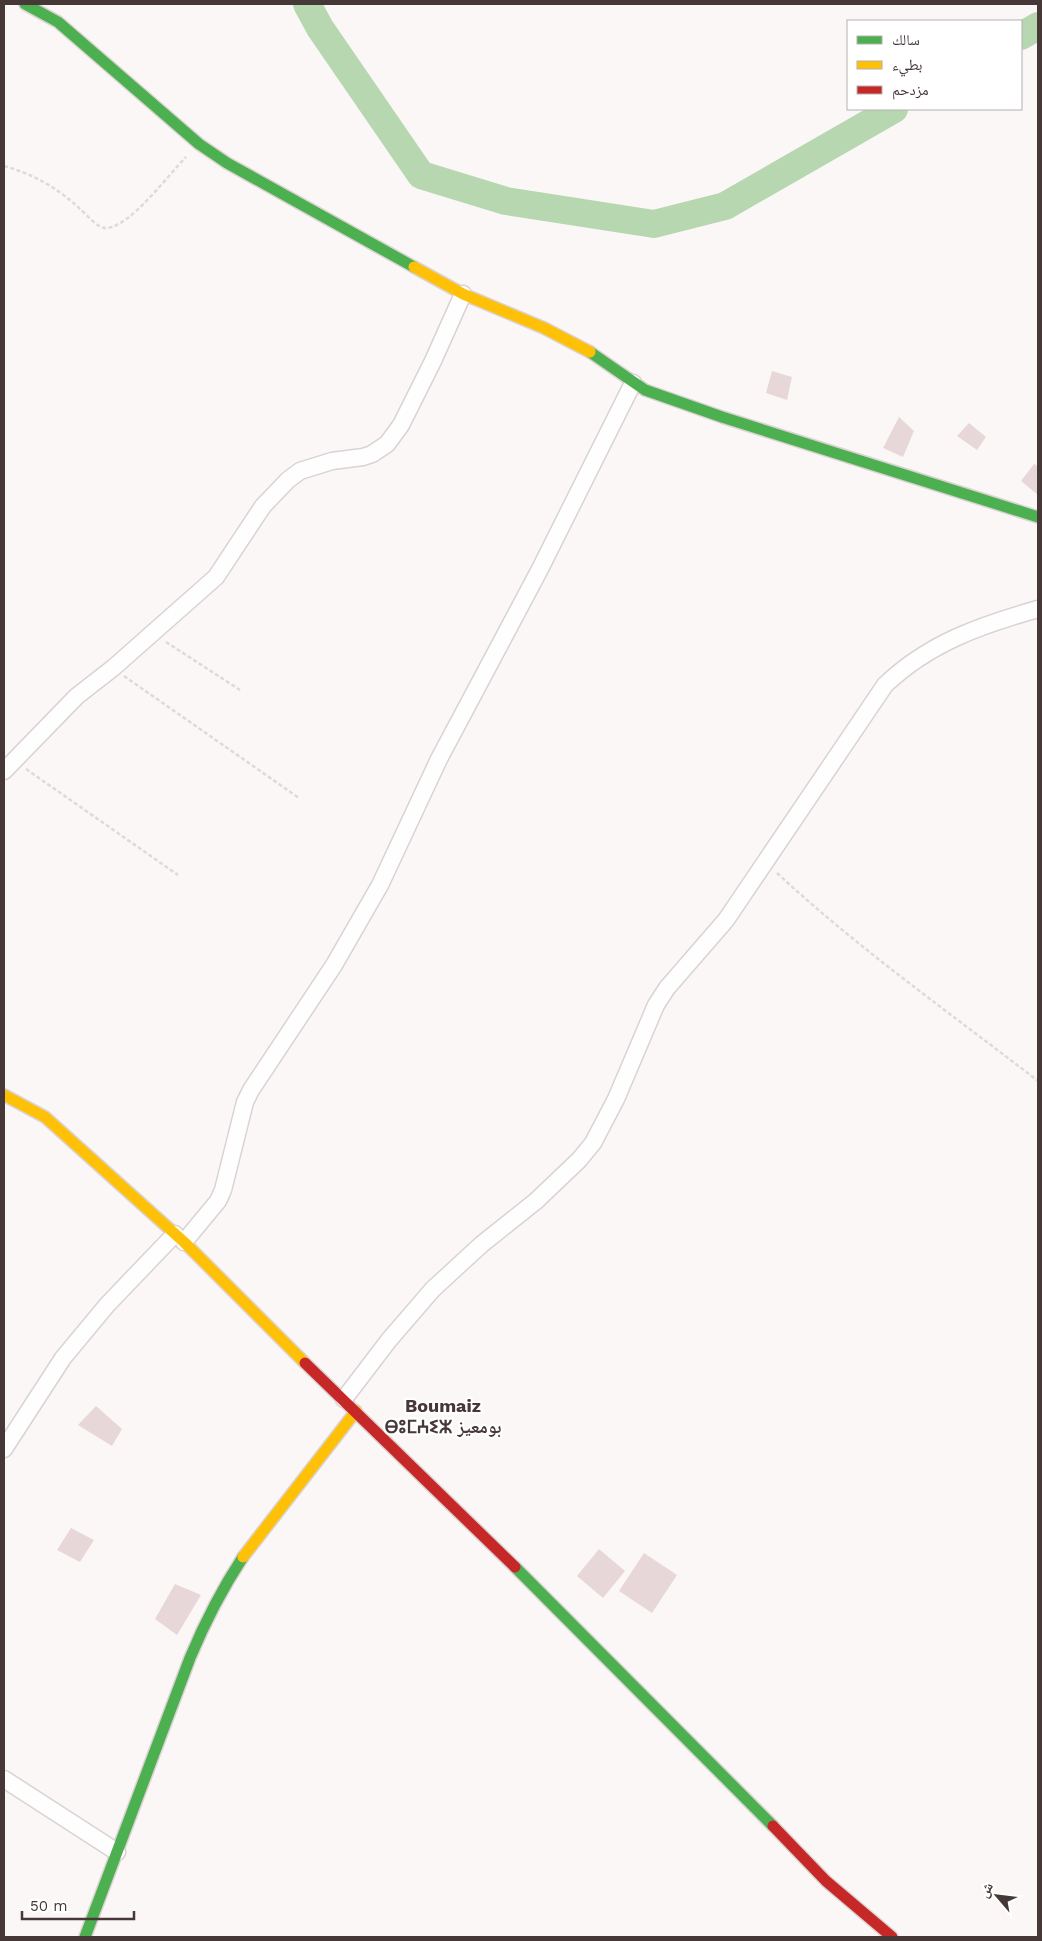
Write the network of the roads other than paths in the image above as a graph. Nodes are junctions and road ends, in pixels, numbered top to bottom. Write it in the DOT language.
graph roads {
  1 [pos="25,4"];
  2 [pos="463,294"];
  3 [pos="634,383"];
  4 [pos="1038,517"];
  5 [pos="1038,609"];
  6 [pos="9,766"];
  7 [pos="4,1095"];
  8 [pos="179,1238"];
  9 [pos="350,1405"];
  10 [pos="4,1449"];
  11 [pos="4,1779"];
  12 [pos="117,1852"];
  13 [pos="85,1937"];
  14 [pos="892,1937"];
  1 -- 2 [label="street"];
  2 -- 3 [label="street"];
  2 -- 6 [label="street"];
  3 -- 4 [label="street"];
  3 -- 8 [label="street"];
  5 -- 9 [label="street"];
  7 -- 8 [label="street"];
  8 -- 9 [label="street"];
  8 -- 10 [label="street"];
  9 -- 12 [label="street"];
  9 -- 14 [label="street"];
  11 -- 12 [label="street"];
  12 -- 13 [label="street"];
}
